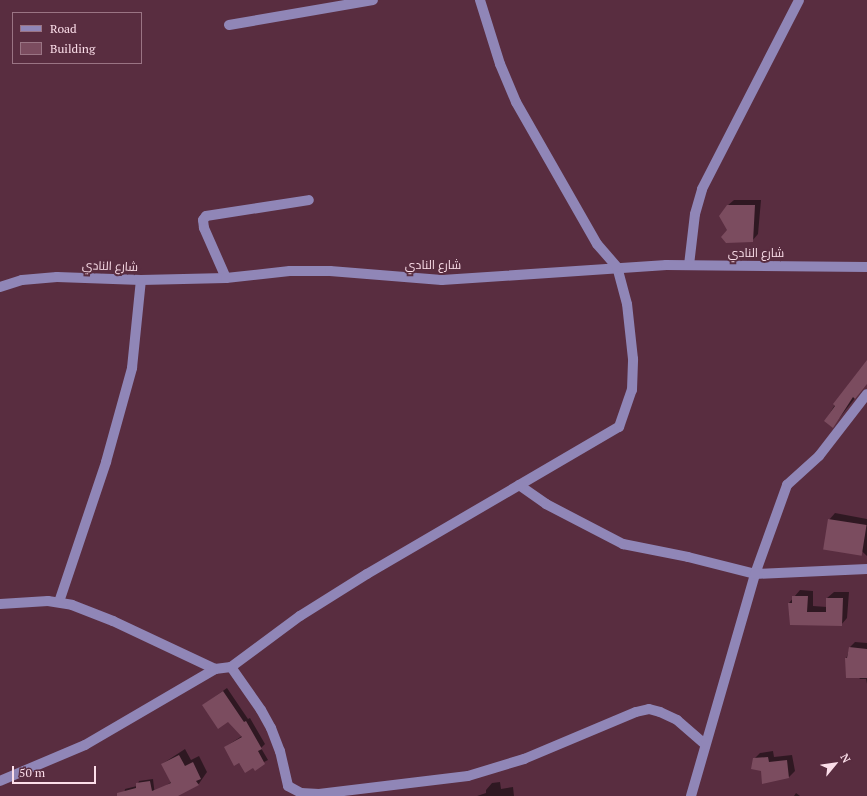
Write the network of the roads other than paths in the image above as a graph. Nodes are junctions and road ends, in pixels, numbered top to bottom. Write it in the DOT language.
graph roads {
  1 [pos="373,0"];
  2 [pos="480,0"];
  3 [pos="799,0"];
  4 [pos="229,25"];
  5 [pos="308,200"];
  6 [pos="689,265"];
  7 [pos="617,267"];
  8 [pos="867,267"];
  9 [pos="226,278"];
  10 [pos="141,280"];
  11 [pos="0,287"];
  12 [pos="867,394"];
  13 [pos="519,485"];
  14 [pos="867,569"];
  15 [pos="755,574"];
  16 [pos="59,602"];
  17 [pos="0,604"];
  18 [pos="231,667"];
  19 [pos="215,669"];
  20 [pos="705,744"];
  21 [pos="0,781"];
  22 [pos="691,796"];
  1 -- 4 [label="street"];
  2 -- 7 [label="street"];
  3 -- 6 [label="street"];
  5 -- 9 [label="street"];
  6 -- 7 [label="street, شارع النادي"];
  6 -- 8 [label="street, شارع النادي"];
  7 -- 9 [label="street, شارع النادي"];
  7 -- 13 [label="street"];
  9 -- 10 [label="street, شارع النادي"];
  10 -- 11 [label="street, شارع النادي"];
  10 -- 16 [label="street"];
  12 -- 15 [label="street"];
  13 -- 15 [label="street"];
  13 -- 18 [label="street"];
  14 -- 15 [label="street"];
  15 -- 20 [label="street"];
  16 -- 17 [label="street"];
  16 -- 19 [label="street"];
  18 -- 19 [label="street"];
  18 -- 20 [label="street"];
  19 -- 21 [label="street"];
  20 -- 22 [label="street"];
}
